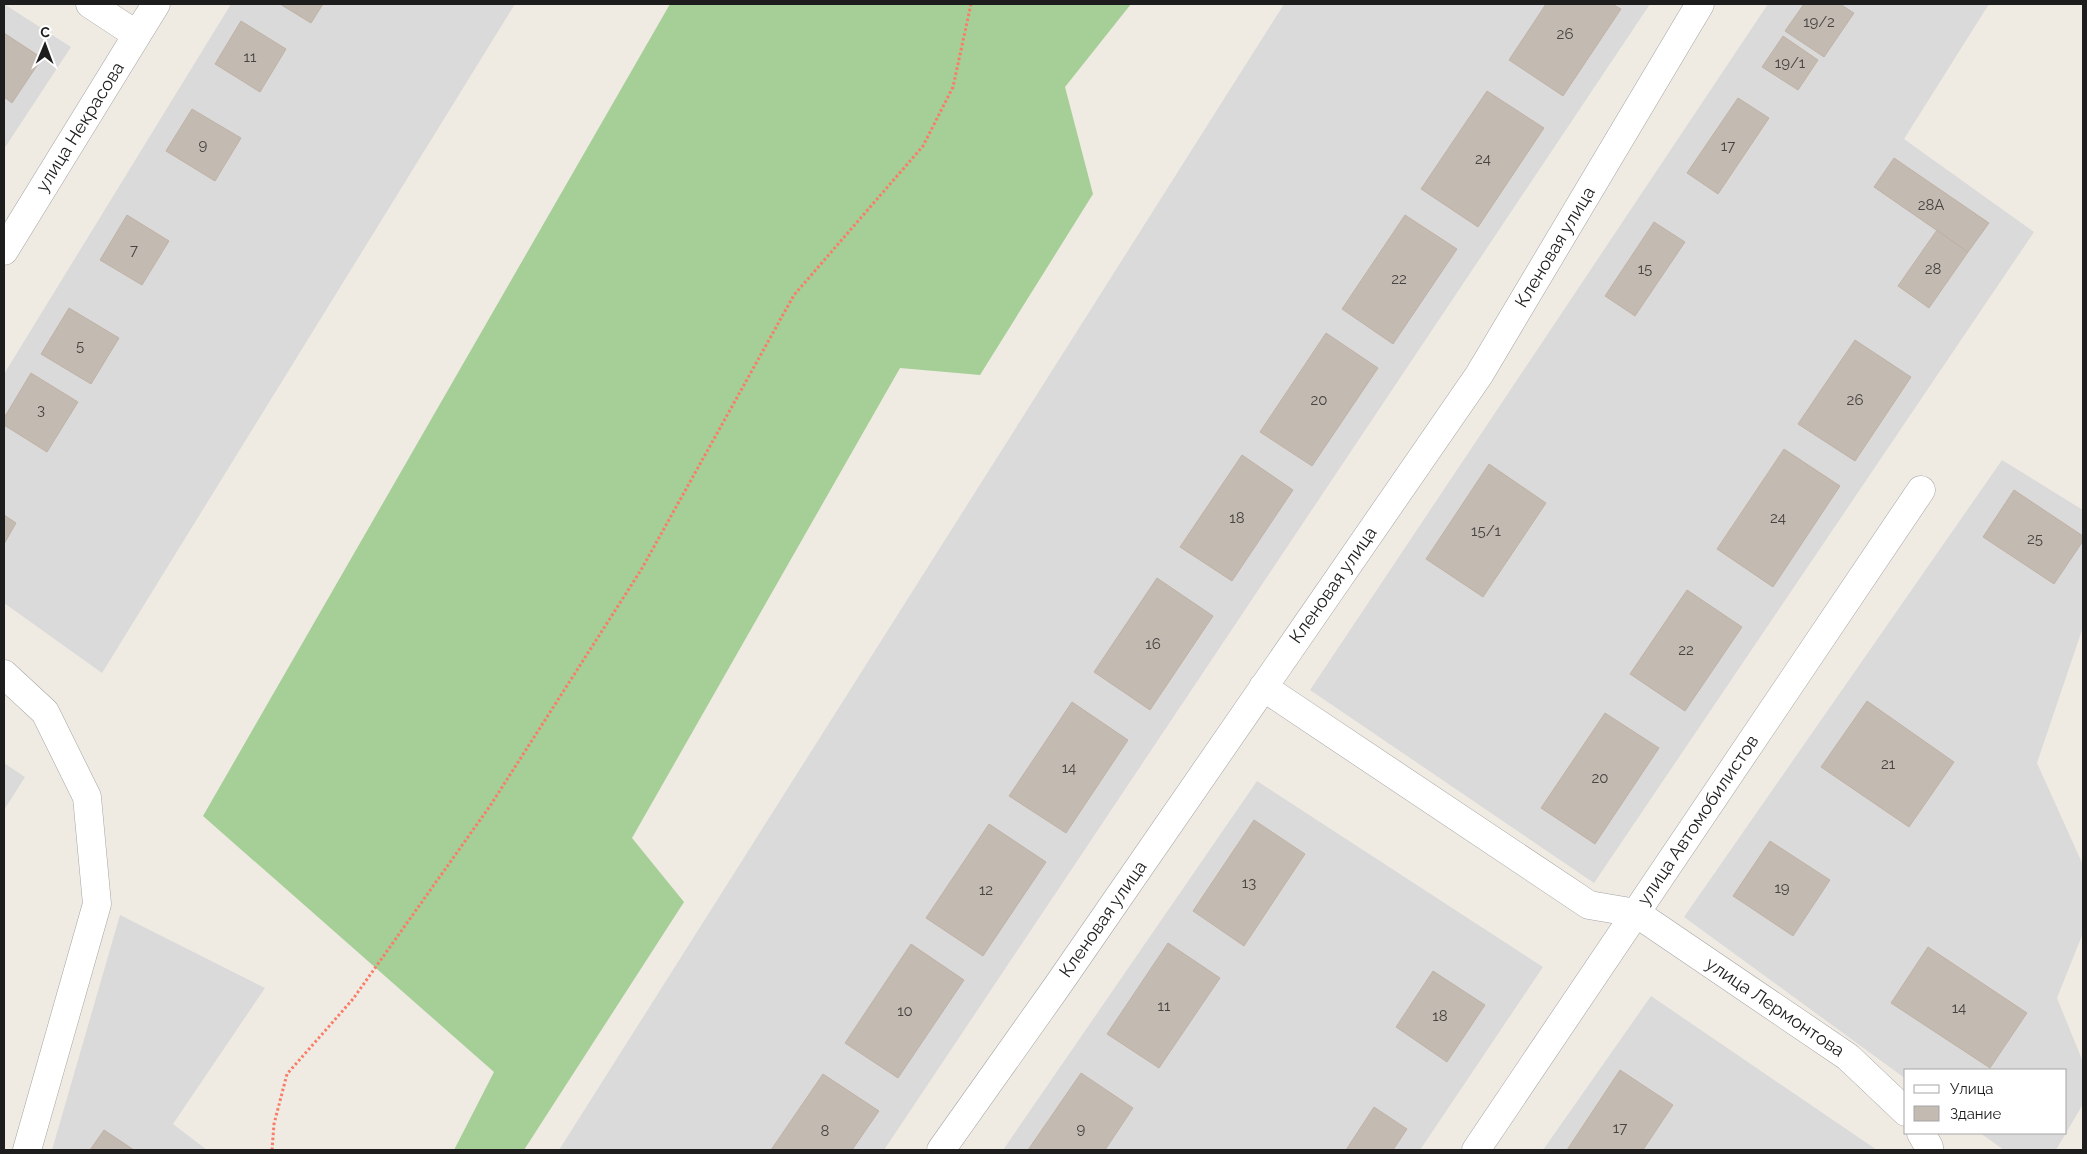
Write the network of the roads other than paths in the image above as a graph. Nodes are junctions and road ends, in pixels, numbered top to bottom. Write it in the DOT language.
graph roads {
  1 [pos="90,4"];
  2 [pos="156,4"];
  3 [pos="1700,4"];
  4 [pos="137,35"];
  5 [pos="4,251"];
  6 [pos="1921,490"];
  7 [pos="4,674"];
  8 [pos="1263,687"];
  9 [pos="1636,913"];
  10 [pos="1904,1110"];
  11 [pos="1922,1134"];
  12 [pos="27,1150"];
  13 [pos="941,1150"];
  14 [pos="1476,1150"];
  15 [pos="1928,1150"];
  1 -- 4 [label="street"];
  2 -- 4 [label="street, улица Некрасова"];
  3 -- 8 [label="street, Кленовая улица"];
  4 -- 5 [label="street, улица Некрасова"];
  6 -- 9 [label="street, улица Автомобилистов"];
  7 -- 12 [label="street"];
  8 -- 9 [label="street"];
  8 -- 13 [label="street, Кленовая улица"];
  9 -- 10 [label="street, улица Лермонтова"];
  9 -- 14 [label="street, улица Автомобилистов"];
  11 -- 15 [label="street"];
}
